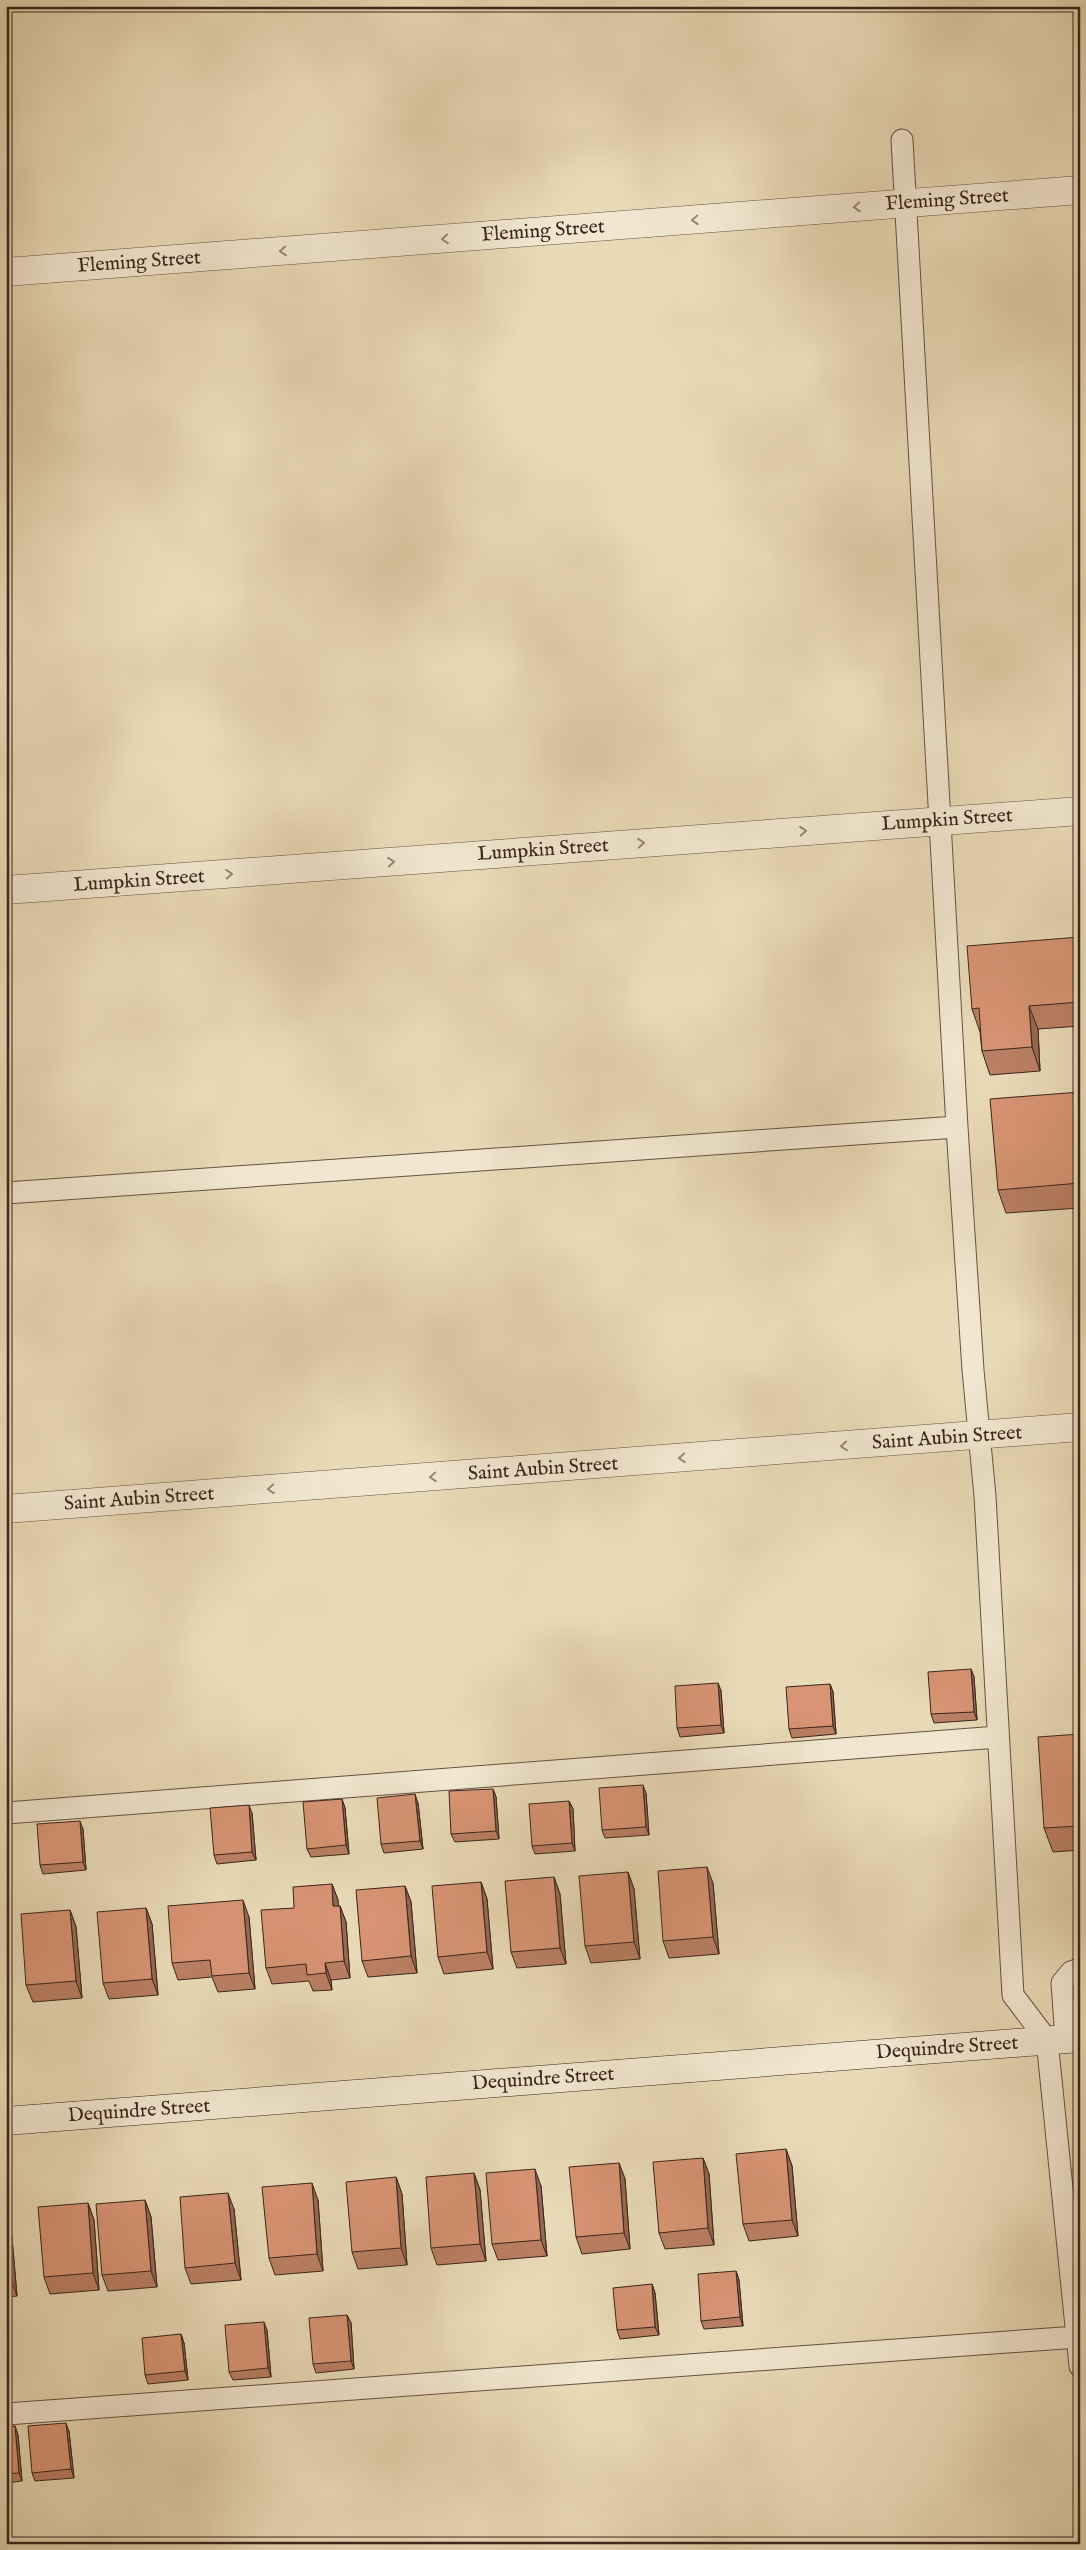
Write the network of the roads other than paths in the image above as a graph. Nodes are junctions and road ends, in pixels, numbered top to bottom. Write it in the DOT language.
graph roads {
  1 [pos="902,140"];
  2 [pos="1080,190"];
  3 [pos="905,204"];
  4 [pos="6,272"];
  5 [pos="1080,811"];
  6 [pos="940,821"];
  7 [pos="6,890"];
  8 [pos="957,1127"];
  9 [pos="6,1193"];
  10 [pos="1080,1427"];
  11 [pos="980,1436"];
  12 [pos="6,1509"];
  13 [pos="998,1737"];
  14 [pos="6,1813"];
  15 [pos="1080,1969"];
  16 [pos="1064,2039"];
  17 [pos="6,2121"];
  18 [pos="1077,2337"];
  19 [pos="1080,2366"];
  20 [pos="6,2414"];
  1 -- 3 [label="lane"];
  2 -- 3 [label="street, Fleming Street"];
  3 -- 4 [label="street, Fleming Street, one-way"];
  3 -- 6 [label="lane"];
  5 -- 6 [label="street, Lumpkin Street"];
  7 -- 6 [label="street, Lumpkin Street, one-way"];
  6 -- 8 [label="lane"];
  8 -- 9 [label="lane"];
  8 -- 11 [label="lane"];
  10 -- 11 [label="street, Saint Aubin Street"];
  11 -- 12 [label="street, Saint Aubin Street, one-way"];
  11 -- 13 [label="lane"];
  13 -- 14 [label="lane"];
  13 -- 16 [label="lane"];
  15 -- 16 [label="lane"];
  16 -- 17 [label="street, Dequindre Street"];
  16 -- 18 [label="lane"];
  18 -- 19 [label="lane"];
  18 -- 20 [label="lane"];
}
